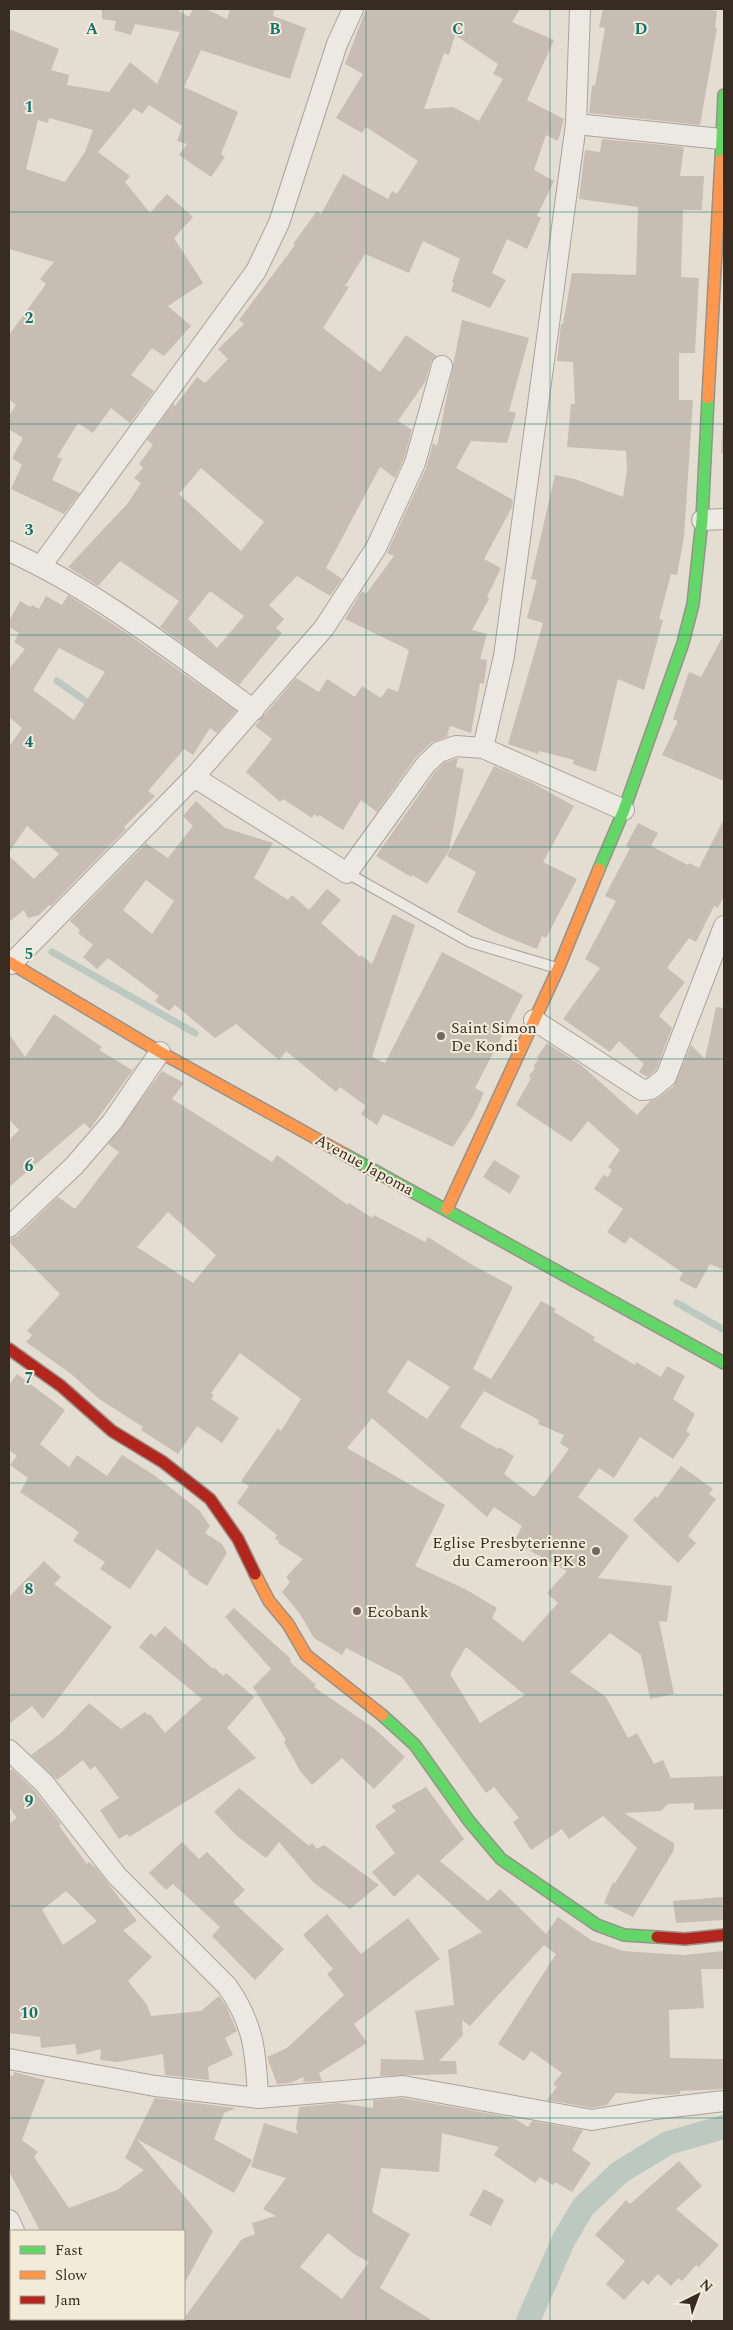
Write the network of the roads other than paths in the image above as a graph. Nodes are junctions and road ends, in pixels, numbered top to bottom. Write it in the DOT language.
graph roads {
  1 [pos="353,9"];
  2 [pos="580,9"];
  3 [pos="724,95"];
  4 [pos="576,124"];
  5 [pos="722,130"];
  6 [pos="442,366"];
  7 [pos="724,519"];
  8 [pos="702,520"];
  9 [pos="9,551"];
  10 [pos="41,566"];
  11 [pos="254,710"];
  12 [pos="483,748"];
  13 [pos="194,777"];
  14 [pos="624,810"];
  15 [pos="346,873"];
  16 [pos="724,926"];
  17 [pos="10,963"];
  18 [pos="558,969"];
  19 [pos="534,1020"];
  20 [pos="160,1052"];
  21 [pos="447,1209"];
  22 [pos="9,1227"];
  23 [pos="9,1349"];
  24 [pos="724,1363"];
  25 [pos="9,1750"];
  26 [pos="724,1935"];
  27 [pos="9,2060"];
  28 [pos="258,2098"];
  29 [pos="724,2101"];
  1 -- 10 [label="street"];
  2 -- 4 [label="street"];
  3 -- 5 [label="street"];
  4 -- 5 [label="street"];
  4 -- 12 [label="street"];
  5 -- 8 [label="street"];
  6 -- 11 [label="street"];
  7 -- 8 [label="street"];
  8 -- 14 [label="street"];
  9 -- 10 [label="street"];
  10 -- 11 [label="street"];
  11 -- 13 [label="street"];
  12 -- 14 [label="street"];
  12 -- 15 [label="street"];
  13 -- 15 [label="street"];
  13 -- 17 [label="street"];
  14 -- 18 [label="street"];
  15 -- 18 [label="lane"];
  16 -- 19 [label="street"];
  17 -- 20 [label="street, Avenue Japoma"];
  18 -- 19 [label="street"];
  19 -- 21 [label="street"];
  20 -- 21 [label="street, Avenue Japoma"];
  20 -- 22 [label="street"];
  21 -- 24 [label="street, Avenue Japoma"];
  23 -- 26 [label="street"];
  25 -- 28 [label="street"];
  27 -- 28 [label="street"];
  28 -- 29 [label="street"];
}
